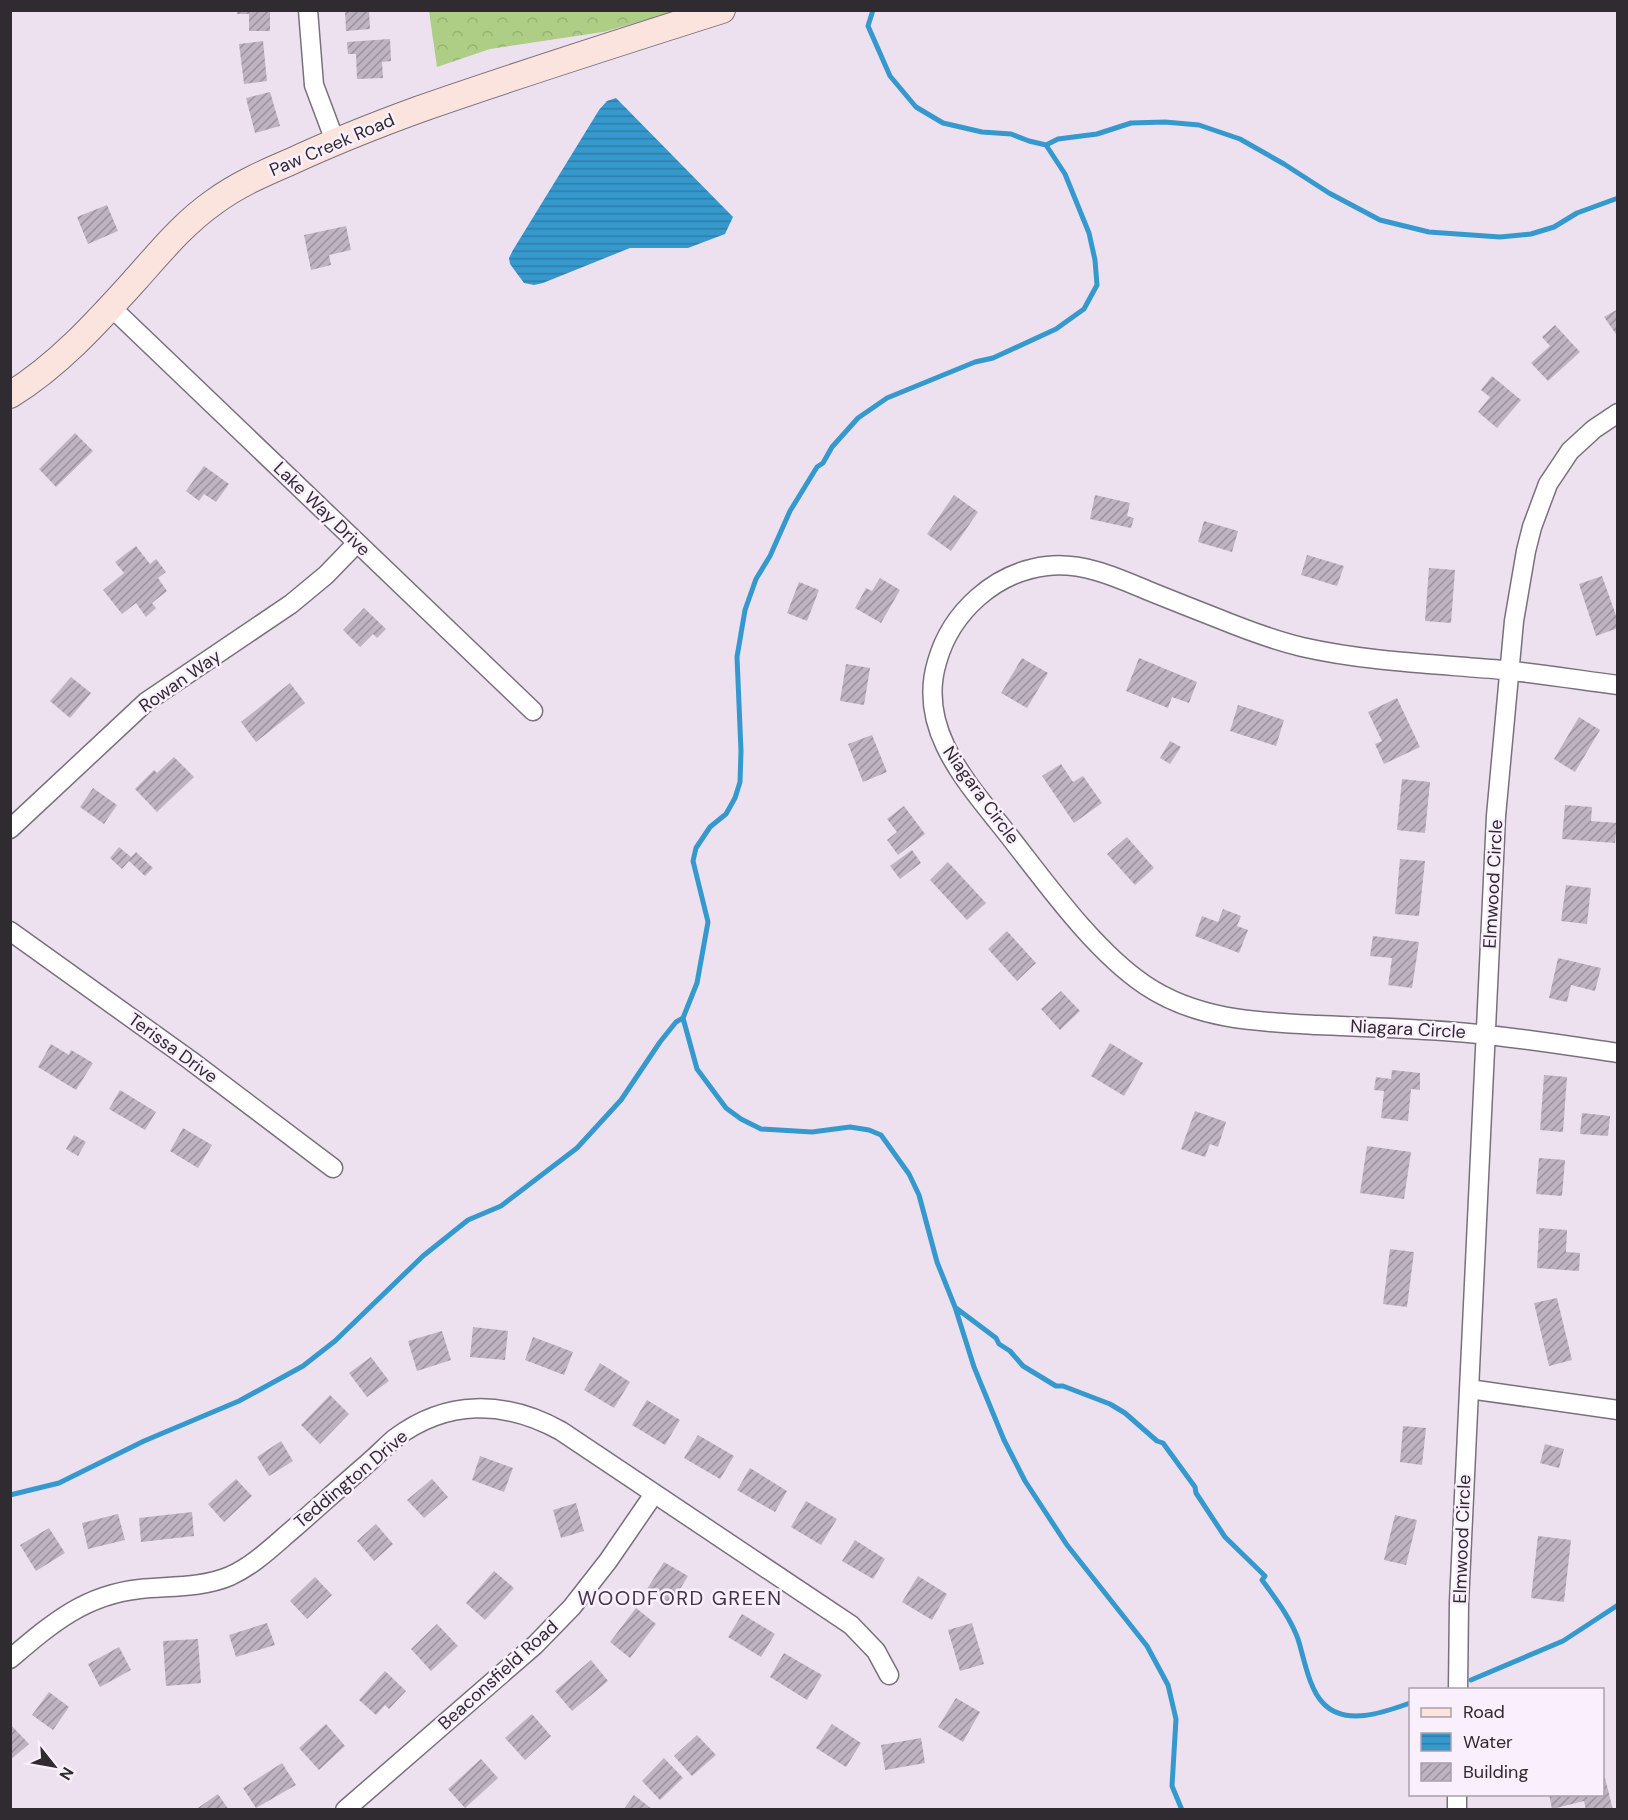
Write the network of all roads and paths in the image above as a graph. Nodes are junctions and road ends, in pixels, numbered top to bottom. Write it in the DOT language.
graph roads {
  1 [pos="308,10"];
  2 [pos="722,10"];
  3 [pos="335,141"];
  4 [pos="111,307"];
  5 [pos="10,395"];
  6 [pos="1617,413"];
  7 [pos="357,543"];
  8 [pos="1508,671"];
  9 [pos="1617,685"];
  10 [pos="533,711"];
  11 [pos="10,829"];
  12 [pos="10,931"];
  13 [pos="1485,1034"];
  14 [pos="1617,1053"];
  15 [pos="333,1168"];
  16 [pos="1469,1389"];
  17 [pos="1617,1410"];
  18 [pos="654,1494"];
  19 [pos="10,1659"];
  20 [pos="889,1676"];
  21 [pos="1458,1688"];
  22 [pos="345,1809"];
  1 -- 3 [label="street"];
  2 -- 3 [label="street, Paw Creek Road"];
  3 -- 4 [label="street, Paw Creek Road"];
  4 -- 5 [label="street, Paw Creek Road"];
  4 -- 7 [label="street, Lake Way Drive"];
  6 -- 8 [label="street, Elmwood Circle"];
  7 -- 10 [label="street, Lake Way Drive"];
  7 -- 11 [label="street, Rowan Way"];
  8 -- 9 [label="street, Niagara Circle"];
  8 -- 13 [label="street, Elmwood Circle"];
  8 -- 13 [label="street, Niagara Circle"];
  12 -- 15 [label="street, Terissa Drive"];
  13 -- 14 [label="street, Niagara Circle"];
  13 -- 16 [label="street, Elmwood Circle"];
  16 -- 17 [label="street"];
  16 -- 21 [label="street, Elmwood Circle"];
  18 -- 19 [label="street, Teddington Drive"];
  18 -- 20 [label="street, Teddington Drive"];
  18 -- 22 [label="street, Beaconsfield Road"];
}
